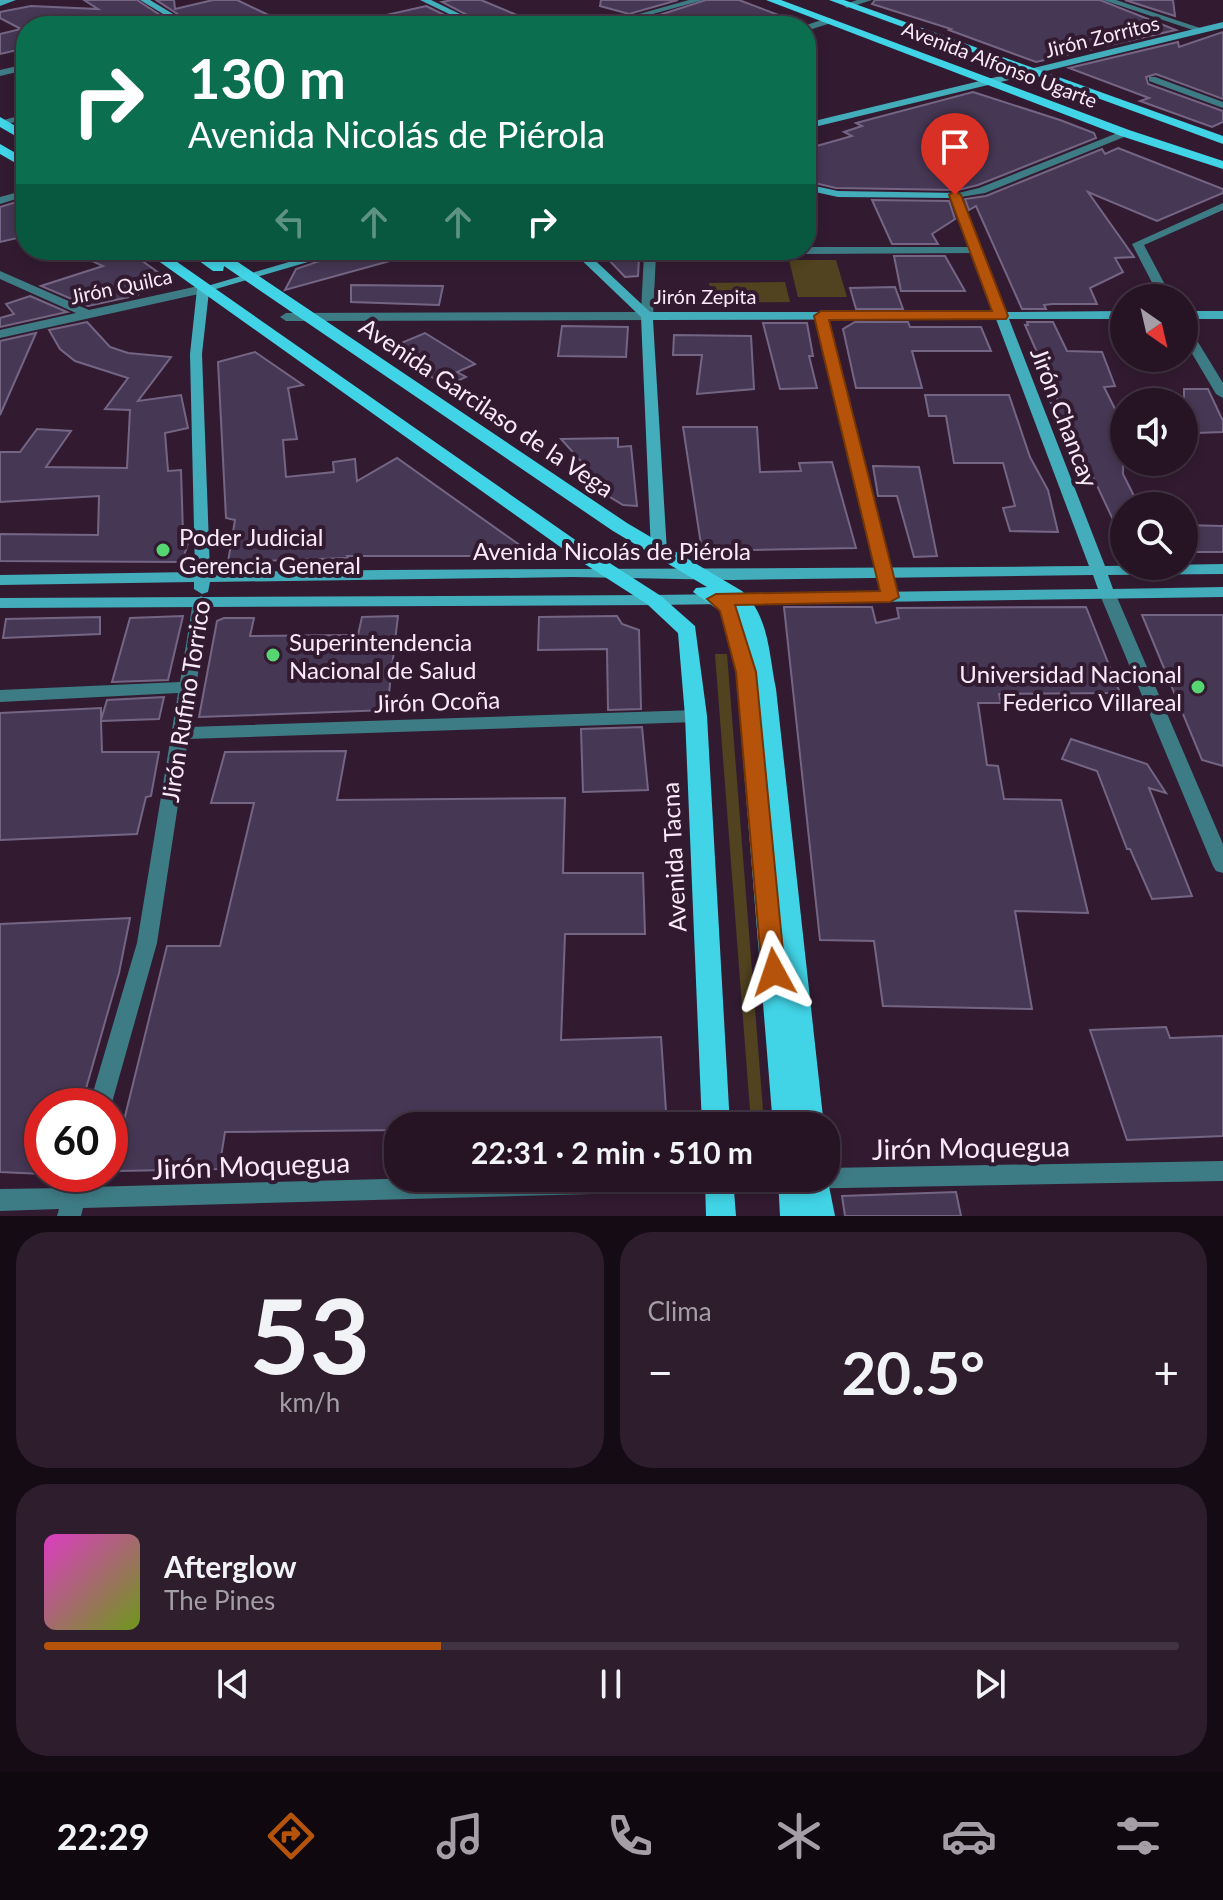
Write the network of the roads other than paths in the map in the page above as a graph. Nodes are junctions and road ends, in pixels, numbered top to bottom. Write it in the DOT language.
graph roads {
  1 [pos="144,0"];
  2 [pos="424,0"];
  3 [pos="699,0"];
  4 [pos="771,0"];
  5 [pos="834,0"];
  6 [pos="868,0"];
  7 [pos="1107,0"];
  8 [pos="847,5"];
  9 [pos="172,16"];
  10 [pos="459,16"];
  11 [pos="638,16"];
  12 [pos="814,16"];
  13 [pos="816,17"];
  14 [pos="828,21"];
  15 [pos="816,25"];
  16 [pos="1223,25"];
  17 [pos="1202,30"];
  18 [pos="1029,72"];
  19 [pos="1152,79"];
  20 [pos="989,82"];
  21 [pos="1223,105"];
  22 [pos="0,108"];
  23 [pos="1163,119"];
  24 [pos="14,121"];
  25 [pos="816,124"];
  26 [pos="1125,133"];
  27 [pos="1223,140"];
  28 [pos="1223,146"];
  29 [pos="1223,165"];
  30 [pos="1223,175"];
  31 [pos="816,189"];
  32 [pos="955,195"];
  33 [pos="1223,206"];
  34 [pos="975,250"];
  35 [pos="816,251"];
  36 [pos="164,260"];
  37 [pos="209,260"];
  38 [pos="221,260"];
  39 [pos="307,260"];
  40 [pos="588,260"];
  41 [pos="650,260"];
  42 [pos="0,275"];
  43 [pos="242,278"];
  44 [pos="1159,284"];
  45 [pos="203,289"];
  46 [pos="87,314"];
  47 [pos="1110,315"];
  48 [pos="1198,315"];
  49 [pos="1223,315"];
  50 [pos="647,316"];
  51 [pos="821,316"];
  52 [pos="1001,316"];
  53 [pos="296,317"];
  54 [pos="0,334"];
  55 [pos="1198,352"];
  56 [pos="1223,394"];
  57 [pos="659,552"];
  58 [pos="1097,569"];
  59 [pos="1223,569"];
  60 [pos="612,573"];
  61 [pos="886,573"];
  62 [pos="672,575"];
  63 [pos="698,575"];
  64 [pos="202,578"];
  65 [pos="0,580"];
  66 [pos="1223,592"];
  67 [pos="1108,595"];
  68 [pos="890,597"];
  69 [pos="728,599"];
  70 [pos="654,600"];
  71 [pos="201,601"];
  72 [pos="0,603"];
  73 [pos="185,687"];
  74 [pos="0,696"];
  75 [pos="696,716"];
  76 [pos="180,733"];
  77 [pos="1223,866"];
  78 [pos="105,1088"];
  79 [pos="715,1112"];
  80 [pos="786,1112"];
  81 [pos="809,1112"];
  82 [pos="1223,1171"];
  83 [pos="840,1178"];
  84 [pos="441,1192"];
  85 [pos="720,1192"];
  86 [pos="801,1192"];
  87 [pos="810,1192"];
  88 [pos="0,1200"];
  89 [pos="71,1208"];
  90 [pos="721,1216"];
  91 [pos="795,1216"];
  92 [pos="820,1216"];
  1 -- 9 [label="street"];
  2 -- 10 [label="street"];
  3 -- 11 [label="street"];
  4 -- 12 [label="main road, Avenida Alfonso Ugarte"];
  5 -- 8 [label="main road, Avenida Alfonso Ugarte"];
  6 -- 8 [label="street"];
  7 -- 17 [label="street"];
  8 -- 18 [label="main road, Avenida Alfonso Ugarte"];
  13 -- 14 [label="main road, Avenida Alfonso Ugarte"];
  14 -- 15 [label="street"];
  14 -- 20 [label="main road, Avenida Alfonso Ugarte"];
  16 -- 17 [label="street, Jirón Zorritos"];
  17 -- 18 [label="street, Jirón Zorritos"];
  18 -- 20 [label="street, Jirón Zorritos"];
  18 -- 23 [label="main road, Avenida Alfonso Ugarte"];
  19 -- 21 [label="street"];
  20 -- 25 [label="street"];
  20 -- 26 [label="main road, Avenida Alfonso Ugarte"];
  22 -- 24 [label="main road"];
  23 -- 27 [label="main road, Avenida Alfonso Ugarte"];
  23 -- 28 [label="main road, Avenida Alfonso Ugarte"];
  26 -- 29 [label="main road, Avenida Alfonso Ugarte"];
  26 -- 30 [label="main road, Avenida Alfonso Ugarte"];
  26 -- 32 [label="street"];
  31 -- 32 [label="street"];
  32 -- 34 [label="street, Jirón Chancay"];
  33 -- 44 [label="street"];
  34 -- 35 [label="street"];
  34 -- 52 [label="street, Jirón Chancay"];
  36 -- 45 [label="main road"];
  37 -- 43 [label="main road, Avenida Garcilaso de la Vega"];
  38 -- 43 [label="main road, Avenida Garcilaso de la Vega"];
  39 -- 43 [label="street, Jirón Quilca"];
  40 -- 50 [label="street"];
  41 -- 50 [label="street"];
  42 -- 46 [label="street"];
  43 -- 45 [label="street, Jirón Quilca"];
  43 -- 53 [label="main road, Avenida Garcilaso de la Vega"];
  45 -- 46 [label="street, Jirón Quilca"];
  45 -- 60 [label="main road"];
  45 -- 64 [label="street, Jirón Rufino Torrico"];
  46 -- 54 [label="street, Jirón Quilca"];
  47 -- 52 [label="street, Jirón Zepita"];
  48 -- 49 [label="street"];
  50 -- 51 [label="street, Jirón Zepita"];
  50 -- 53 [label="street, Jirón Zepita"];
  50 -- 57 [label="street"];
  51 -- 52 [label="street, Jirón Zepita"];
  51 -- 61 [label="street"];
  52 -- 58 [label="street, Jirón Chancay"];
  53 -- 57 [label="main road, Avenida Garcilaso de la Vega"];
  53 -- 62 [label="main road, Avenida Garcilaso de la Vega"];
  55 -- 56 [label="street"];
  57 -- 63 [label="main road, Avenida Garcilaso de la Vega"];
  58 -- 59 [label="street, Avenida Nicolás de Piérola"];
  58 -- 61 [label="street, Avenida Nicolás de Piérola"];
  58 -- 67 [label="street, Jirón Chancay"];
  60 -- 62 [label="street, Avenida Nicolás de Piérola"];
  60 -- 64 [label="street, Avenida Nicolás de Piérola"];
  60 -- 70 [label="main road"];
  61 -- 63 [label="street, Avenida Nicolás de Piérola"];
  61 -- 68 [label="street"];
  62 -- 63 [label="street, Avenida Nicolás de Piérola"];
  62 -- 69 [label="main road, Avenida Garcilaso de la Vega"];
  63 -- 69 [label="main road, Avenida Garcilaso de la Vega"];
  64 -- 65 [label="street, Avenida Nicolás de Piérola"];
  64 -- 71 [label="street, Jirón Rufino Torrico"];
  66 -- 67 [label="street, Avenida Nicolás de Piérola"];
  67 -- 68 [label="street, Avenida Nicolás de Piérola"];
  67 -- 77 [label="street, Jirón Chancay"];
  68 -- 69 [label="street, Avenida Nicolás de Piérola"];
  69 -- 70 [label="street, Avenida Nicolás de Piérola"];
  69 -- 80 [label="main road"];
  69 -- 81 [label="main road"];
  70 -- 71 [label="street, Avenida Nicolás de Piérola"];
  70 -- 75 [label="main road, Avenida Tacna"];
  71 -- 72 [label="street, Avenida Nicolás de Piérola"];
  71 -- 73 [label="street, Jirón Rufino Torrico"];
  73 -- 74 [label="street"];
  73 -- 76 [label="street, Jirón Rufino Torrico"];
  75 -- 76 [label="street, Jirón Ocoña"];
  75 -- 79 [label="main road, Avenida Tacna"];
  76 -- 78 [label="street, Jirón Rufino Torrico"];
  82 -- 83 [label="street, Jirón Moquegua"];
  84 -- 89 [label="street, Jirón Moquegua"];
  85 -- 90 [label="main road"];
  86 -- 91 [label="main road"];
  87 -- 92 [label="main road"];
  88 -- 89 [label="street, Jirón Moquegua"];
}
